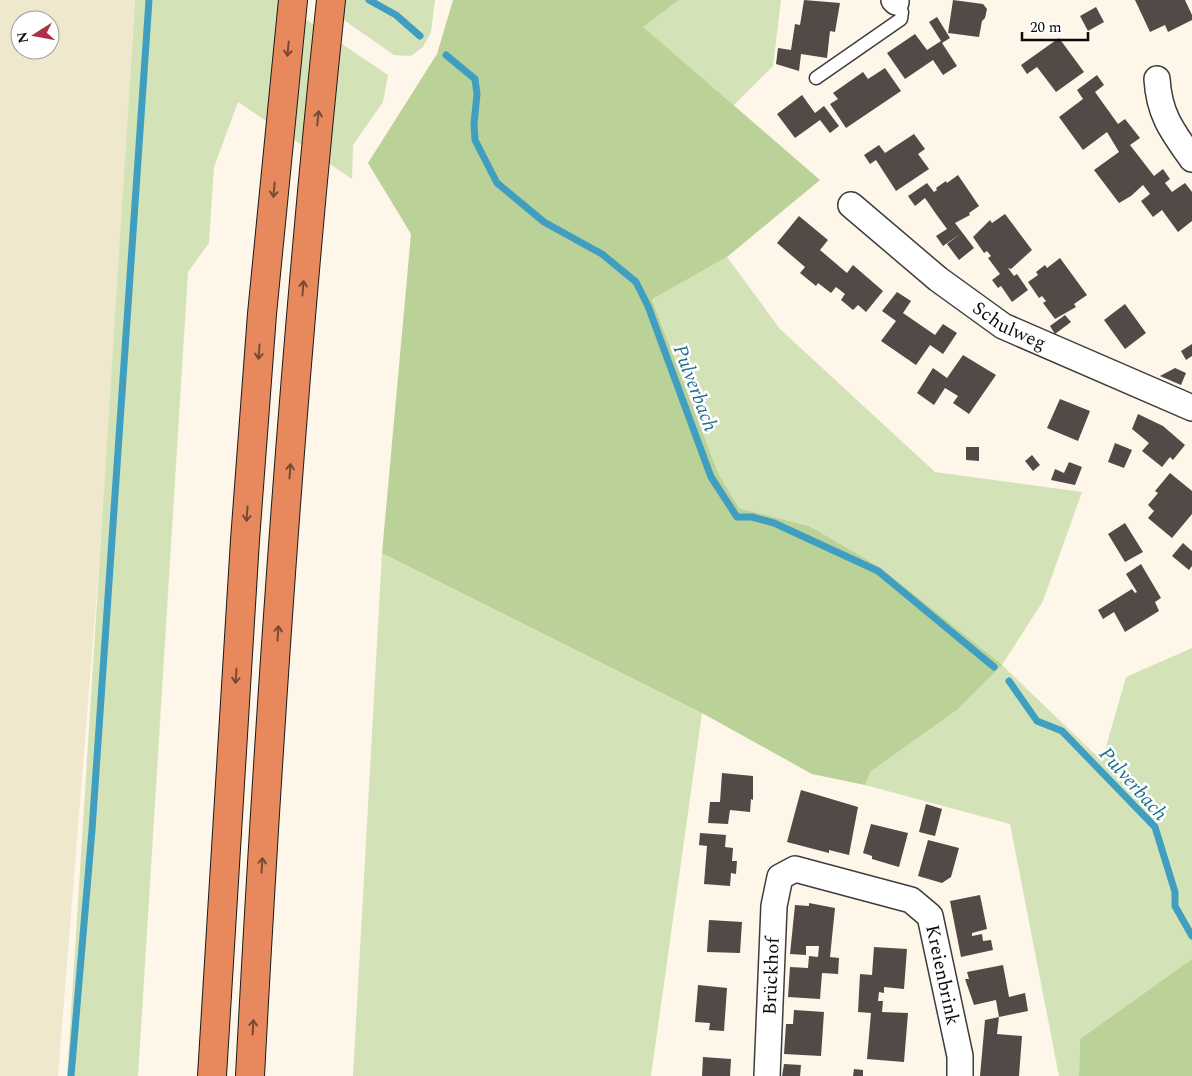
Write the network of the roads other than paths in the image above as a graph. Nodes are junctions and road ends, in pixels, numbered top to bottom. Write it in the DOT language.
graph roads {
  1 [pos="293,0"];
  2 [pos="330,0"];
  3 [pos="895,1"];
  4 [pos="816,78"];
  5 [pos="1157,79"];
  6 [pos="1192,159"];
  7 [pos="851,204"];
  8 [pos="1192,408"];
  9 [pos="780,877"];
  10 [pos="212,1076"];
  11 [pos="250,1076"];
  12 [pos="767,1076"];
  13 [pos="960,1076"];
  1 -- 10 [label="highway, one-way"];
  11 -- 2 [label="highway, one-way"];
  3 -- 4 [label="lane"];
  5 -- 6 [label="street"];
  7 -- 8 [label="street, Schulweg"];
  9 -- 12 [label="street, Brückhof"];
  9 -- 13 [label="street, Kreienbrink"];
}
